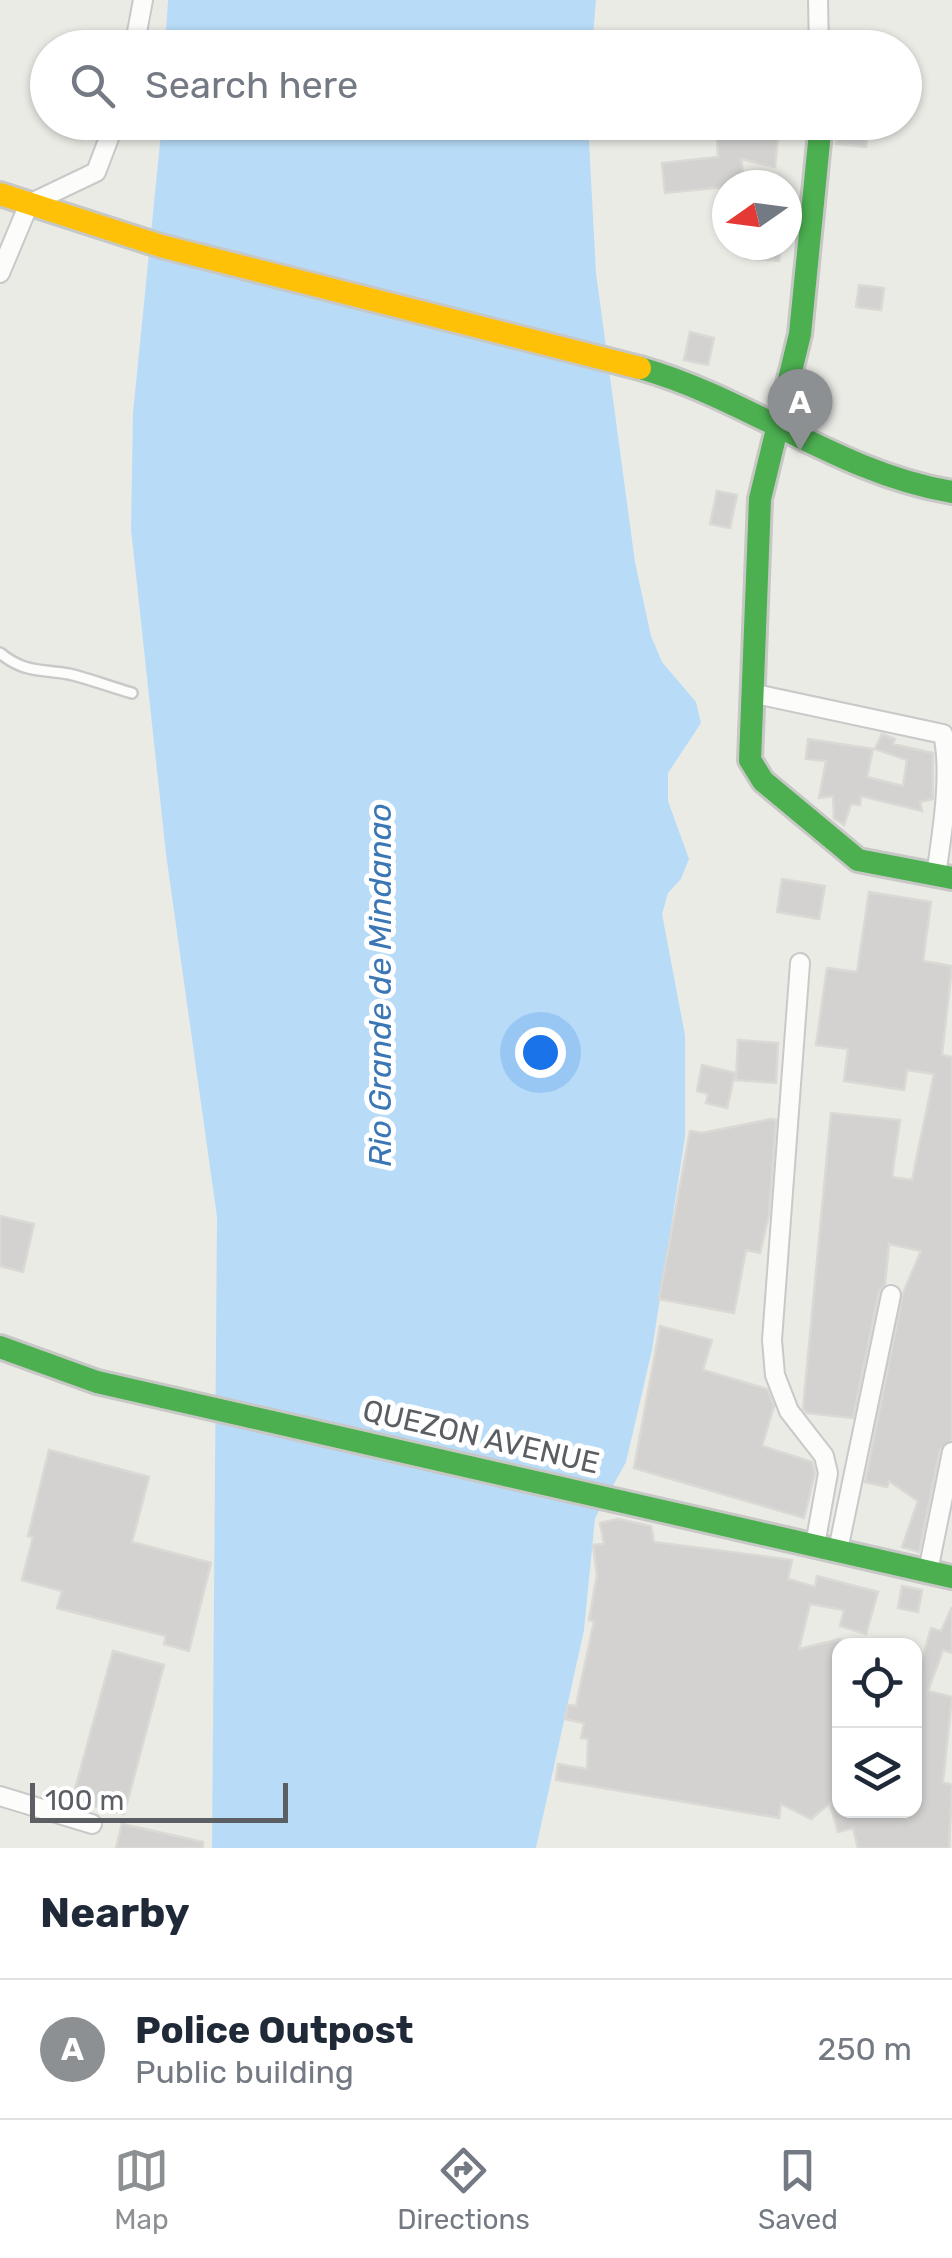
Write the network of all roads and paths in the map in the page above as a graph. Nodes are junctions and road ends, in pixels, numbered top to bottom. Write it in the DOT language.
graph roads {
  1 [pos="143,0"];
  2 [pos="818,0"];
  3 [pos="137,30"];
  4 [pos="819,30"];
  5 [pos="108,140"];
  6 [pos="819,140"];
  7 [pos="0,194"];
  8 [pos="29,204"];
  9 [pos="0,273"];
  10 [pos="778,425"];
  11 [pos="952,492"];
  12 [pos="0,654"];
  13 [pos="132,693"];
  14 [pos="751,693"];
  15 [pos="944,877"];
  16 [pos="800,962"];
  17 [pos="891,1294"];
  18 [pos="0,1347"];
  19 [pos="952,1452"];
  20 [pos="815,1545"];
  21 [pos="838,1550"];
  22 [pos="928,1571"];
  23 [pos="952,1577"];
  24 [pos="0,1796"];
  25 [pos="92,1824"];
  1 -- 3 [label="street"];
  2 -- 4 [label="street"];
  5 -- 8 [label="street"];
  6 -- 10 [label="street"];
  7 -- 8 [label="street"];
  8 -- 9 [label="street"];
  8 -- 10 [label="street"];
  10 -- 11 [label="street"];
  10 -- 14 [label="street"];
  12 -- 13 [label="lane"];
  14 -- 15 [label="street"];
  14 -- 15 [label="street"];
  16 -- 20 [label="street"];
  17 -- 21 [label="street"];
  18 -- 20 [label="street, QUEZON AVENUE"];
  19 -- 22 [label="street"];
  20 -- 21 [label="street, QUEZON AVENUE"];
  21 -- 22 [label="street, QUEZON AVENUE"];
  22 -- 23 [label="street, QUEZON AVENUE"];
  24 -- 25 [label="street"];
}
